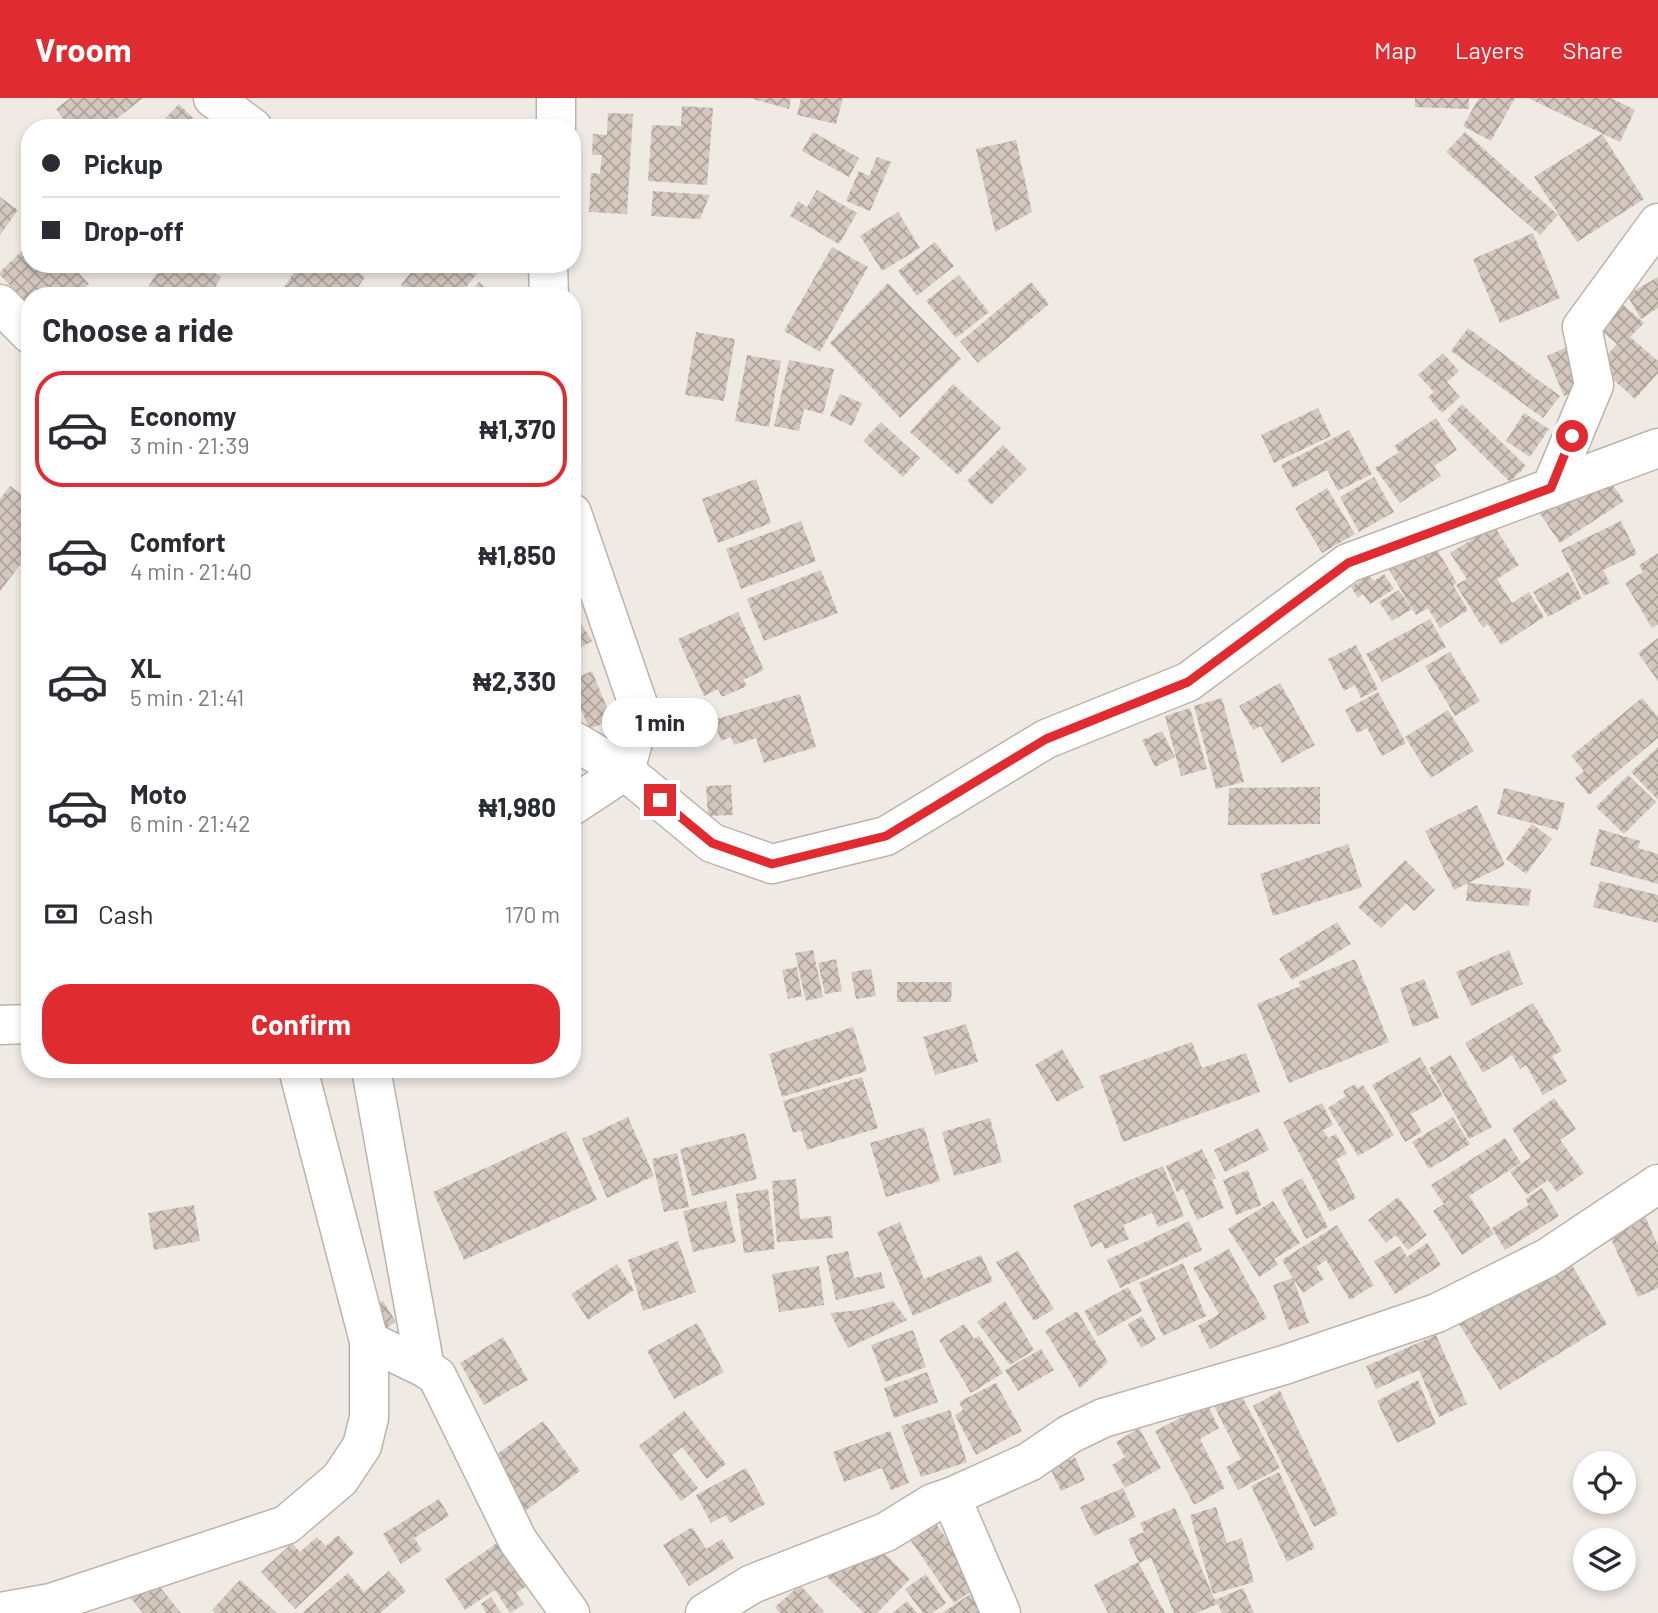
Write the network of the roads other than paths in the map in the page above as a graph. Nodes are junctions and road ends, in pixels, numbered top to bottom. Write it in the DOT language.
graph roads {
  1 [pos="213,98"];
  2 [pos="556,98"];
  3 [pos="241,119"];
  4 [pos="556,119"];
  5 [pos="1658,223"];
  6 [pos="1658,448"];
  7 [pos="1551,488"];
  8 [pos="581,539"];
  9 [pos="581,745"];
  10 [pos="625,771"];
  11 [pos="581,800"];
  12 [pos="21,1025"];
  13 [pos="0,1026"];
  14 [pos="300,1078"];
  15 [pos="373,1078"];
  16 [pos="1658,1184"];
  17 [pos="369,1341"];
  18 [pos="425,1368"];
  19 [pos="951,1497"];
  20 [pos="0,1612"];
  21 [pos="570,1613"];
  22 [pos="705,1613"];
  23 [pos="1001,1613"];
  1 -- 3 [label="street"];
  2 -- 4 [label="street"];
  5 -- 7 [label="street"];
  6 -- 7 [label="street"];
  7 -- 10 [label="street"];
  8 -- 10 [label="street"];
  9 -- 10 [label="street"];
  10 -- 11 [label="street"];
  12 -- 13 [label="street"];
  14 -- 17 [label="street"];
  15 -- 18 [label="street"];
  16 -- 19 [label="street"];
  17 -- 18 [label="street"];
  17 -- 20 [label="street"];
  18 -- 21 [label="street"];
  19 -- 22 [label="street"];
  19 -- 23 [label="street"];
}
